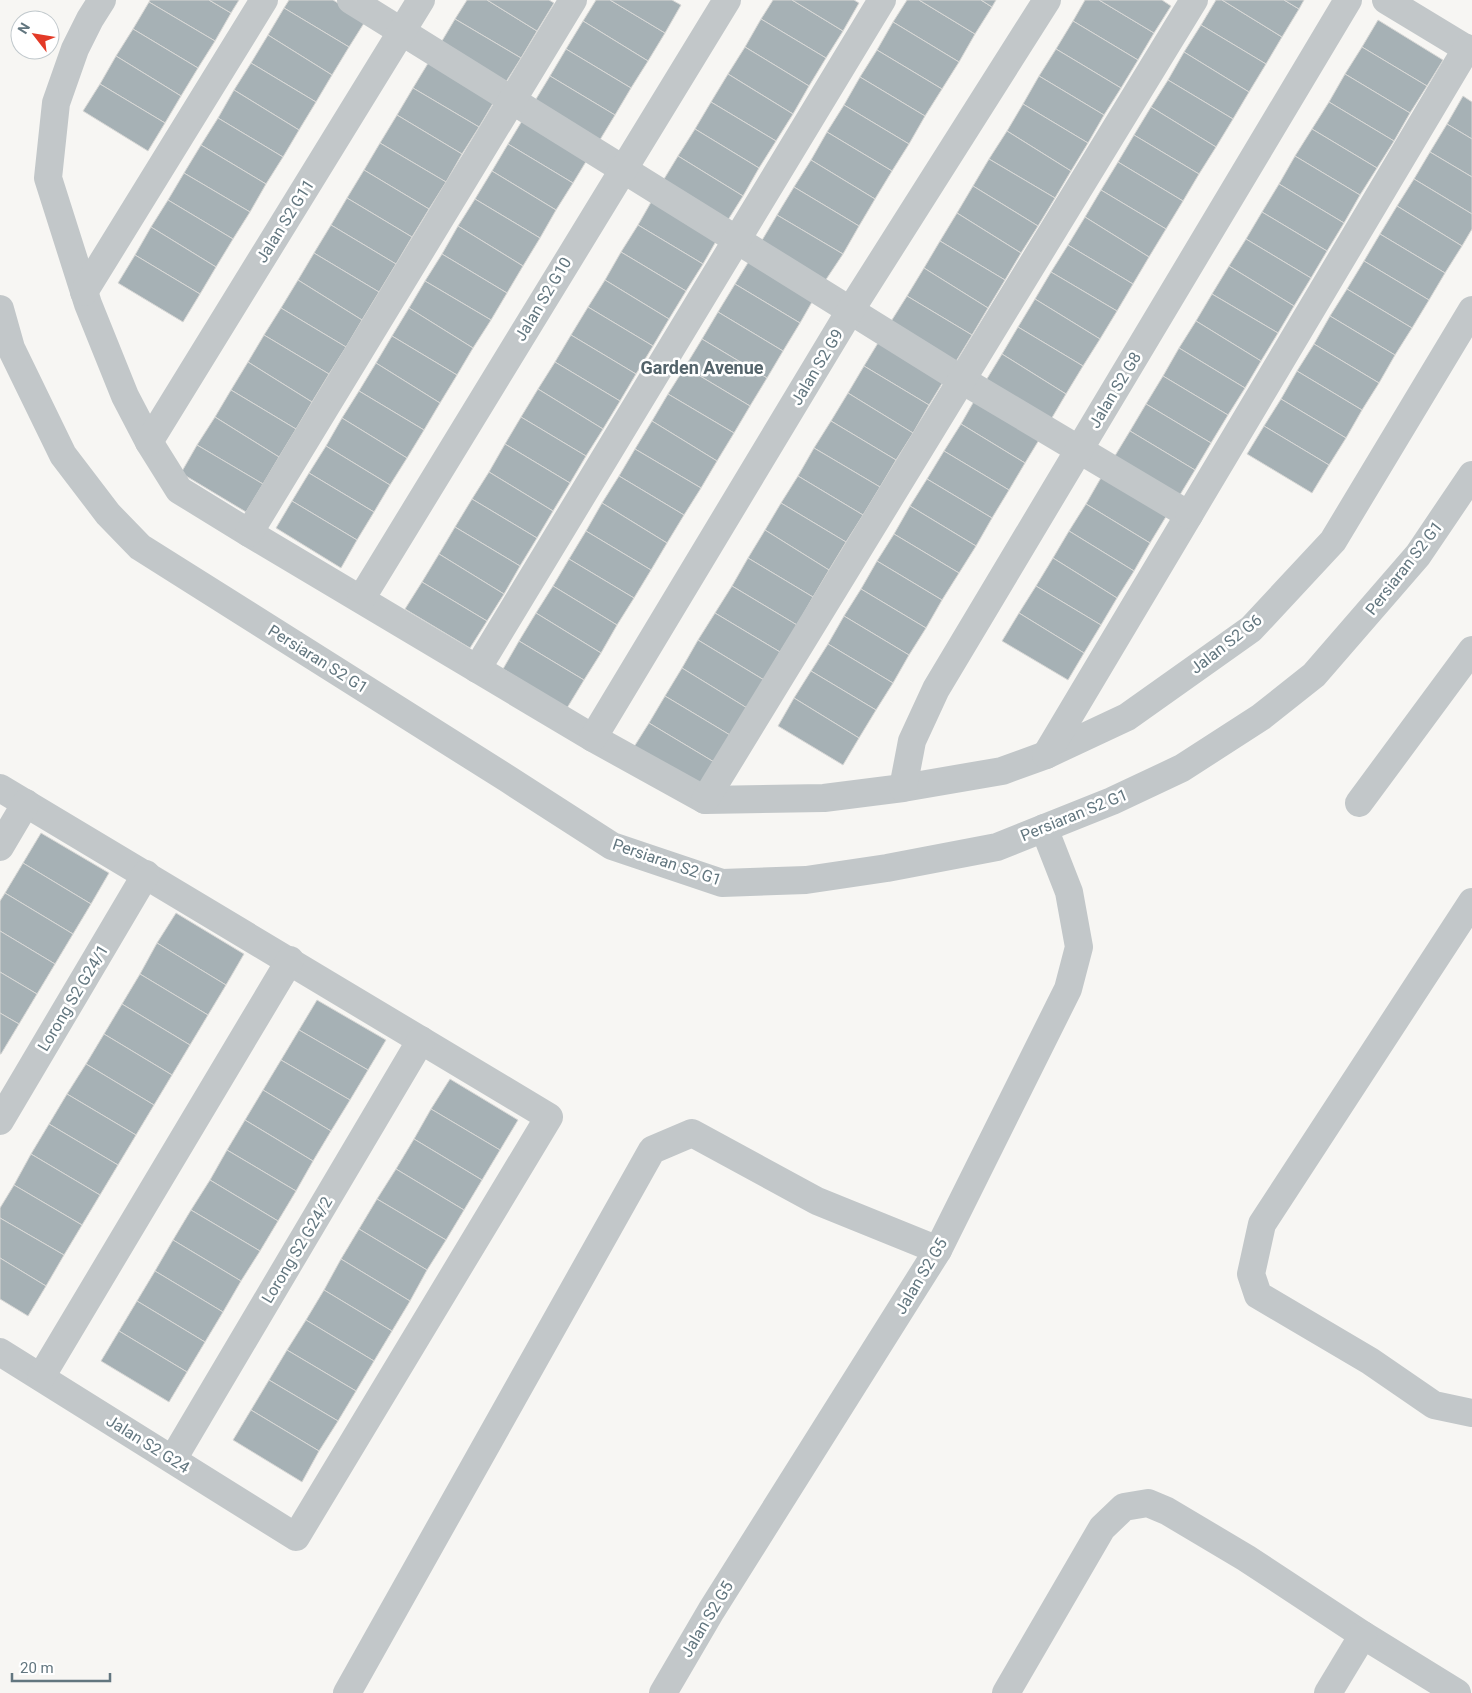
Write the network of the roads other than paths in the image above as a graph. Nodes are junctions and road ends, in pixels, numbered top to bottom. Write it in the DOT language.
graph roads {
  1 [pos="102,0"];
  2 [pos="264,0"];
  3 [pos="351,0"];
  4 [pos="421,0"];
  5 [pos="573,0"];
  6 [pos="727,0"];
  7 [pos="882,0"];
  8 [pos="1047,0"];
  9 [pos="1194,0"];
  10 [pos="1348,0"];
  11 [pos="1386,0"];
  12 [pos="402,32"];
  13 [pos="1469,50"];
  14 [pos="512,100"];
  15 [pos="622,169"];
  16 [pos="736,240"];
  17 [pos="84,292"];
  18 [pos="0,309"];
  19 [pos="1472,310"];
  20 [pos="850,311"];
  21 [pos="962,380"];
  22 [pos="149,442"];
  23 [pos="1080,450"];
  24 [pos="1471,478"];
  25 [pos="1189,514"];
  26 [pos="249,533"];
  27 [pos="361,599"];
  28 [pos="1472,650"];
  29 [pos="477,669"];
  30 [pos="593,738"];
  31 [pos="1046,755"];
  32 [pos="0,788"];
  33 [pos="903,788"];
  34 [pos="705,800"];
  35 [pos="1359,802"];
  36 [pos="26,803"];
  37 [pos="1044,828"];
  38 [pos="0,847"];
  39 [pos="146,874"];
  40 [pos="1472,902"];
  41 [pos="290,960"];
  42 [pos="422,1040"];
  43 [pos="0,1121"];
  44 [pos="938,1250"];
  45 [pos="0,1352"];
  46 [pos="42,1378"];
  47 [pos="1472,1413"];
  48 [pos="173,1460"];
  49 [pos="1363,1635"];
  50 [pos="347,1693"];
  51 [pos="663,1693"];
  52 [pos="1006,1693"];
  53 [pos="1328,1693"];
  54 [pos="1457,1693"];
  1 -- 17 [label="street"];
  2 -- 17 [label="street"];
  3 -- 12 [label="street"];
  4 -- 12 [label="street, Jalan S2 G11"];
  5 -- 14 [label="street"];
  6 -- 15 [label="street, Jalan S2 G10"];
  7 -- 16 [label="street"];
  8 -- 20 [label="street, Jalan S2 G9"];
  9 -- 21 [label="street"];
  10 -- 23 [label="street, Jalan S2 G8"];
  11 -- 13 [label="street"];
  12 -- 14 [label="street"];
  12 -- 22 [label="street, Jalan S2 G11"];
  13 -- 25 [label="street"];
  14 -- 15 [label="street"];
  14 -- 26 [label="street"];
  15 -- 16 [label="street"];
  15 -- 27 [label="street, Jalan S2 G10"];
  16 -- 20 [label="street"];
  16 -- 29 [label="street"];
  17 -- 22 [label="street"];
  18 -- 37 [label="street, Persiaran S2 G1"];
  19 -- 31 [label="street, Jalan S2 G6"];
  20 -- 21 [label="street"];
  20 -- 30 [label="street, Jalan S2 G9"];
  21 -- 23 [label="street"];
  21 -- 34 [label="street"];
  22 -- 26 [label="street"];
  23 -- 25 [label="street"];
  23 -- 33 [label="street, Jalan S2 G8"];
  24 -- 37 [label="street, Persiaran S2 G1"];
  25 -- 31 [label="street"];
  26 -- 27 [label="street"];
  27 -- 29 [label="street"];
  28 -- 35 [label="street"];
  29 -- 30 [label="street"];
  30 -- 34 [label="street"];
  31 -- 33 [label="street, Jalan S2 G6"];
  32 -- 36 [label="street"];
  33 -- 34 [label="street, Jalan S2 G6"];
  36 -- 38 [label="street"];
  36 -- 39 [label="street"];
  37 -- 44 [label="street, Jalan S2 G5"];
  39 -- 41 [label="street"];
  39 -- 43 [label="street, Lorong S2 G24/1"];
  40 -- 47 [label="street"];
  41 -- 42 [label="street"];
  41 -- 46 [label="street"];
  42 -- 48 [label="street, Lorong S2 G24/2"];
  42 -- 48 [label="street, Jalan S2 G24"];
  44 -- 50 [label="street"];
  44 -- 51 [label="street, Jalan S2 G5"];
  45 -- 46 [label="street, Jalan S2 G24"];
  46 -- 48 [label="street, Jalan S2 G24"];
  49 -- 52 [label="street"];
  49 -- 53 [label="street"];
  49 -- 54 [label="street"];
}
